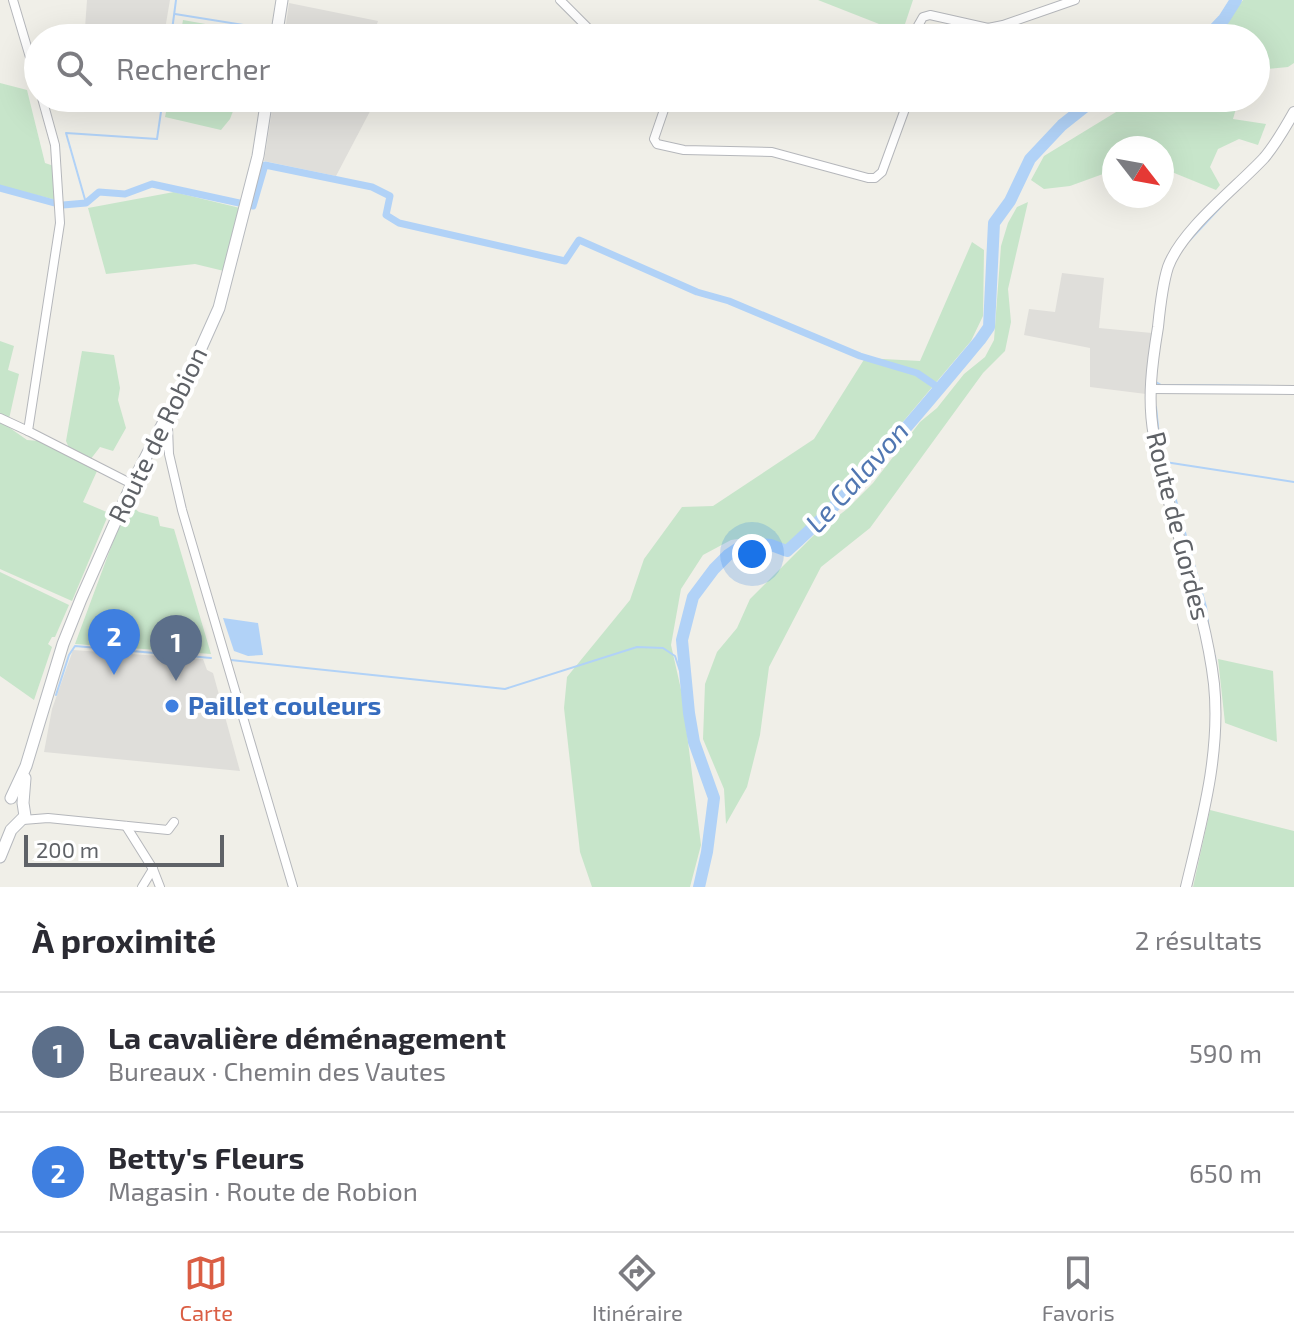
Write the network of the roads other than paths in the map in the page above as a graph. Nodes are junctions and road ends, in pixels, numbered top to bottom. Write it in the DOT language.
graph roads {
  1 [pos="13,0"];
  2 [pos="282,0"];
  3 [pos="560,0"];
  4 [pos="1075,0"];
  5 [pos="278,24"];
  6 [pos="584,24"];
  7 [pos="919,24"];
  8 [pos="970,24"];
  9 [pos="1006,24"];
  10 [pos="24,37"];
  11 [pos="46,112"];
  12 [pos="265,112"];
  13 [pos="663,112"];
  14 [pos="904,112"];
  15 [pos="1294,112"];
  16 [pos="1151,389"];
  17 [pos="1294,390"];
  18 [pos="0,418"];
  19 [pos="164,423"];
  20 [pos="28,431"];
  21 [pos="132,484"];
  22 [pos="0,804"];
  23 [pos="14,814"];
  24 [pos="174,822"];
  25 [pos="126,826"];
  26 [pos="1,852"];
  27 [pos="153,869"];
  28 [pos="142,887"];
  29 [pos="160,887"];
  30 [pos="293,887"];
  31 [pos="1186,887"];
  1 -- 10 [label="street"];
  2 -- 5 [label="main road"];
  3 -- 6 [label="street"];
  4 -- 9 [label="street"];
  7 -- 8 [label="street"];
  11 -- 20 [label="street"];
  12 -- 19 [label="main road, Route de Robion"];
  13 -- 14 [label="street"];
  15 -- 16 [label="street, Route de Gordes"];
  16 -- 17 [label="street"];
  16 -- 31 [label="street, Route de Gordes"];
  18 -- 20 [label="street"];
  19 -- 21 [label="main road, Route de Robion"];
  19 -- 30 [label="street"];
  20 -- 21 [label="street"];
  21 -- 23 [label="main road, Route de Robion"];
  22 -- 23 [label="main road"];
  23 -- 25 [label="street"];
  23 -- 26 [label="main road, Route de Robion"];
  24 -- 25 [label="street"];
  25 -- 27 [label="street"];
  27 -- 28 [label="street"];
  27 -- 29 [label="street"];
}
